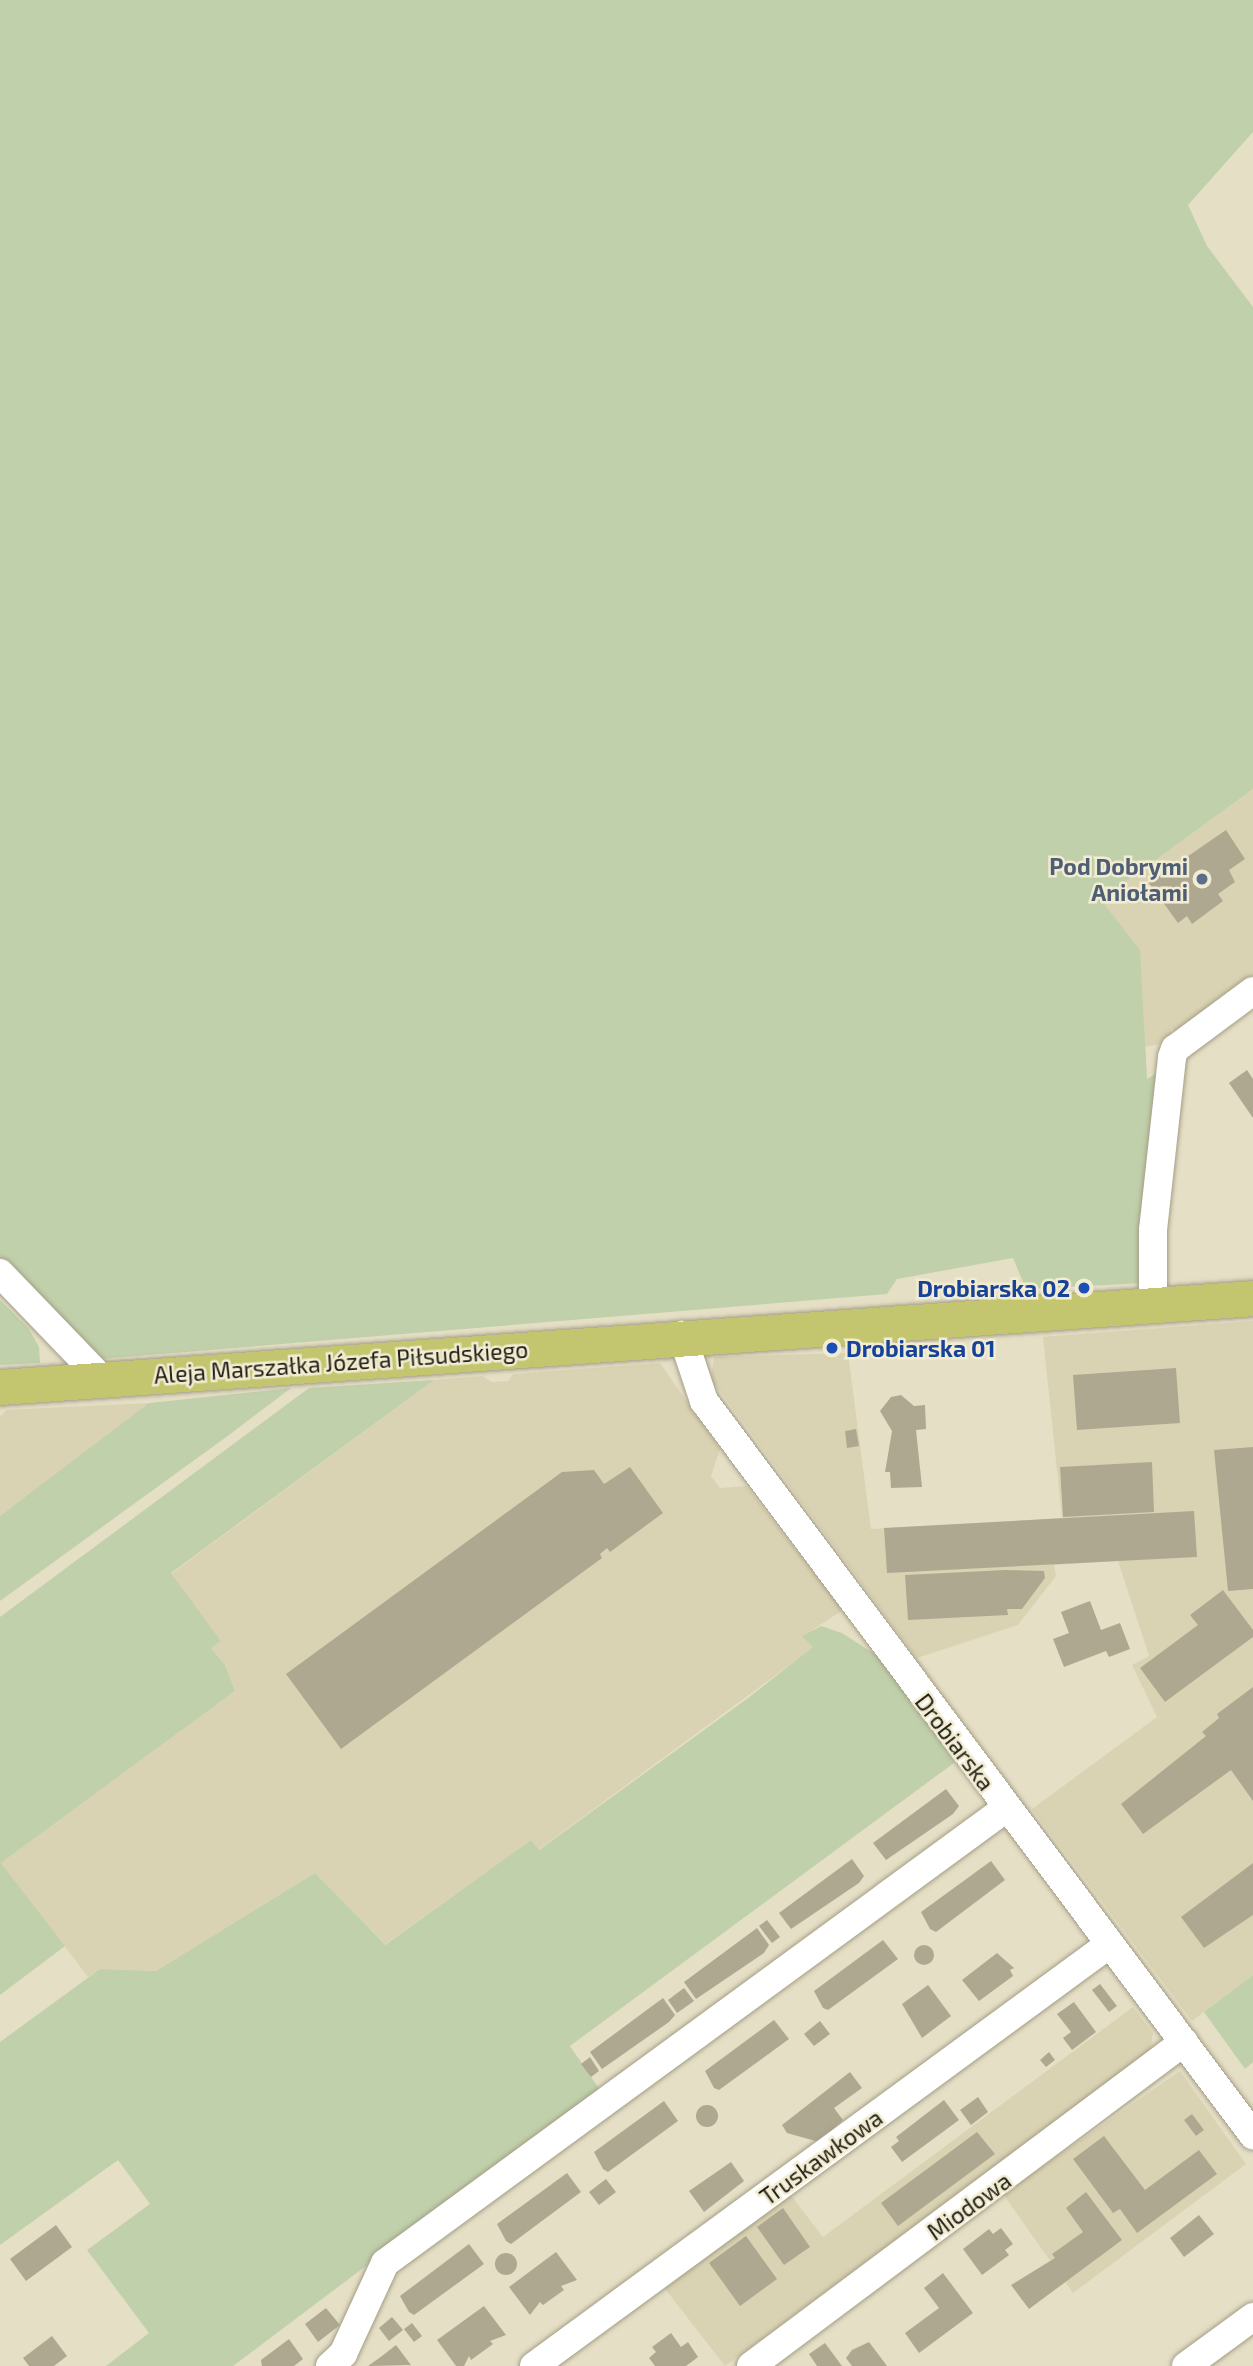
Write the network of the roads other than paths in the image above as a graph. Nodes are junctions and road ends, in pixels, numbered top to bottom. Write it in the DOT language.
graph roads {
  1 [pos="1253,991"];
  2 [pos="0,1273"];
  3 [pos="1253,1298"];
  4 [pos="1153,1305"];
  5 [pos="682,1335"];
  6 [pos="103,1380"];
  7 [pos="0,1387"];
  8 [pos="1005,1809"];
  9 [pos="1107,1946"];
  10 [pos="1184,2042"];
  11 [pos="1253,2135"];
  12 [pos="1253,2317"];
  13 [pos="330,2366"];
  14 [pos="534,2366"];
  15 [pos="751,2366"];
  16 [pos="1186,2366"];
  1 -- 4 [label="street"];
  2 -- 6 [label="street"];
  3 -- 4 [label="main road, Aleja Marszałka Józefa Piłsudskiego"];
  4 -- 5 [label="main road, Aleja Marszałka Józefa Piłsudskiego"];
  5 -- 6 [label="main road, Aleja Marszałka Józefa Piłsudskiego"];
  5 -- 8 [label="street, Drobiarska"];
  6 -- 7 [label="main road, Aleja Marszałka Józefa Piłsudskiego"];
  8 -- 9 [label="street, Drobiarska"];
  8 -- 13 [label="street"];
  9 -- 10 [label="street, Drobiarska"];
  9 -- 14 [label="street, Truskawkowa"];
  10 -- 11 [label="street, Drobiarska"];
  10 -- 15 [label="street, Miodowa"];
  12 -- 16 [label="street"];
}
